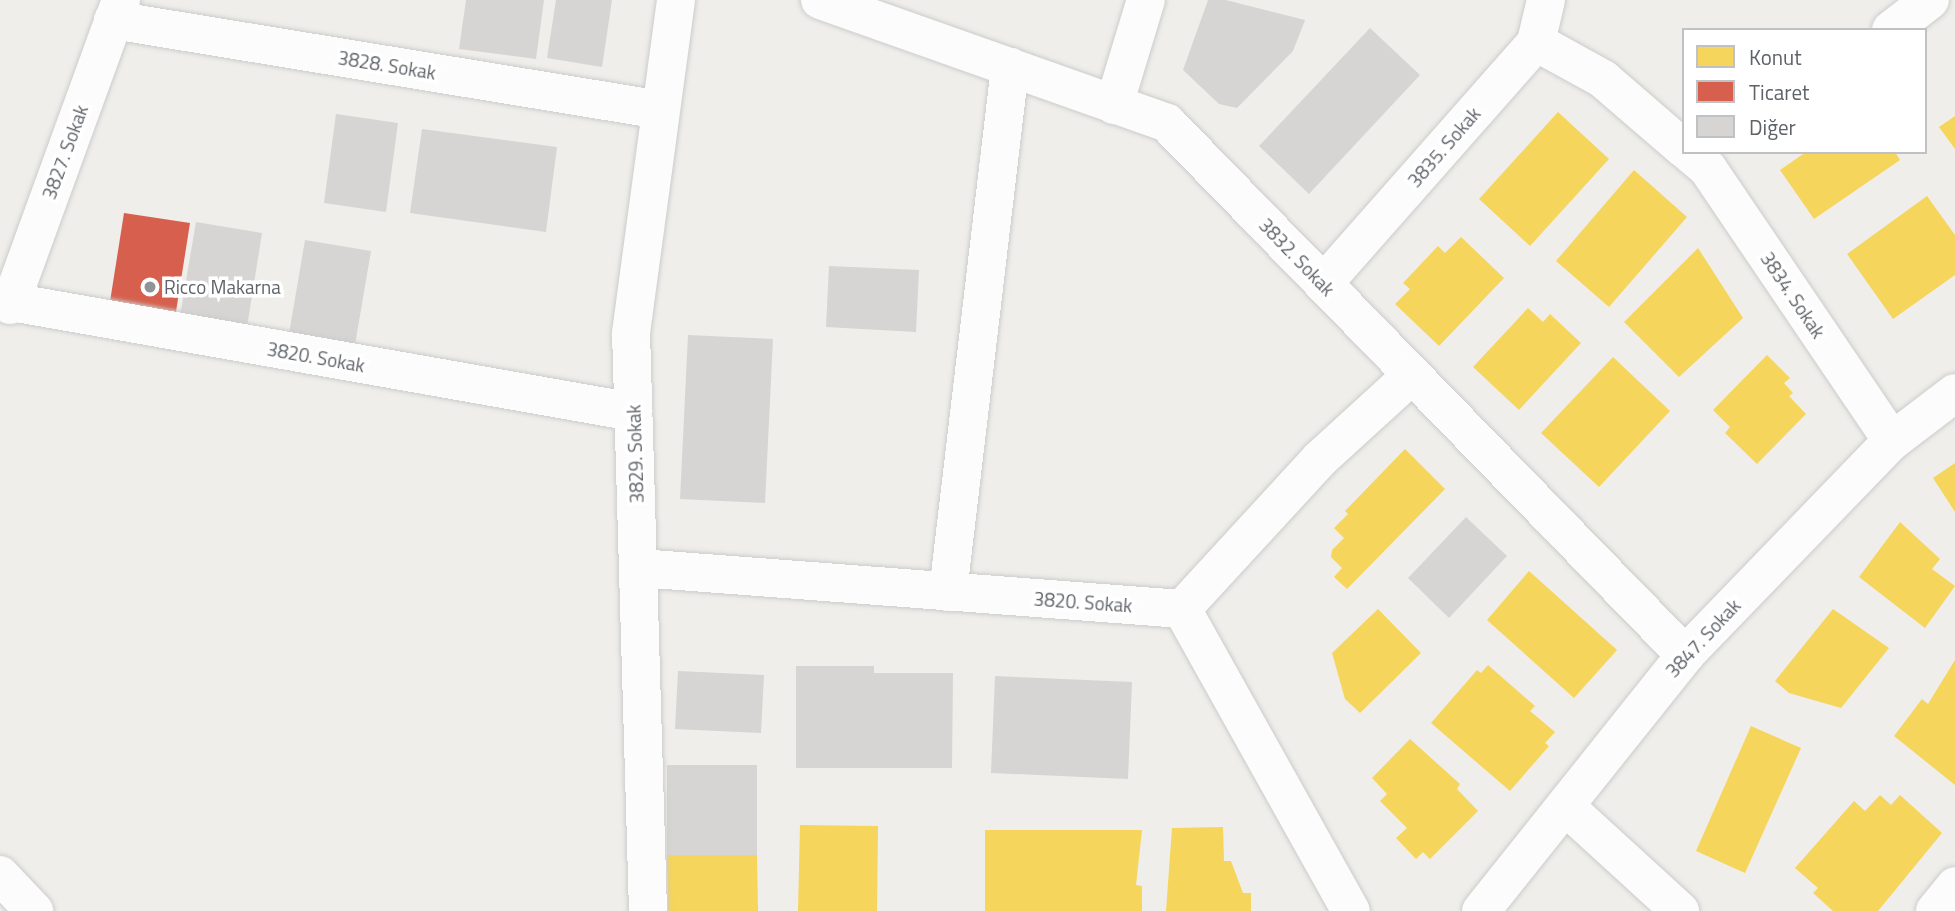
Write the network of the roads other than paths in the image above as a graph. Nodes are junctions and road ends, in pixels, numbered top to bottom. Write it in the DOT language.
graph roads {
  1 [pos="677,0"];
  2 [pos="820,0"];
  3 [pos="1146,0"];
  4 [pos="1546,0"];
  5 [pos="1930,0"];
  6 [pos="117,10"];
  7 [pos="1894,28"];
  8 [pos="1536,42"];
  9 [pos="1010,68"];
  10 [pos="1114,105"];
  11 [pos="662,110"];
  12 [pos="1682,140"];
  13 [pos="1702,156"];
  14 [pos="1323,284"];
  15 [pos="5,302"];
  16 [pos="1412,375"];
  17 [pos="1955,393"];
  18 [pos="633,412"];
  19 [pos="1892,441"];
  20 [pos="639,568"];
  21 [pos="948,592"];
  22 [pos="1182,609"];
  23 [pos="1685,655"];
  24 [pos="1565,806"];
  25 [pos="0,875"];
  26 [pos="1955,886"];
  27 [pos="34,911"];
  28 [pos="648,911"];
  29 [pos="1351,911"];
  30 [pos="1481,911"];
  31 [pos="1680,911"];
  32 [pos="1936,911"];
  1 -- 11 [label="street, 3829. Sokak"];
  2 -- 9 [label="street, 3832. Sokak"];
  3 -- 10 [label="street"];
  4 -- 8 [label="street, 3835. Sokak"];
  5 -- 7 [label="street"];
  6 -- 11 [label="street, 3828. Sokak"];
  6 -- 15 [label="street, 3827. Sokak"];
  8 -- 12 [label="street, 3834. Sokak"];
  8 -- 14 [label="street, 3835. Sokak"];
  9 -- 10 [label="street, 3832. Sokak"];
  9 -- 21 [label="street"];
  10 -- 14 [label="street, 3832. Sokak"];
  11 -- 18 [label="street, 3829. Sokak"];
  13 -- 19 [label="street, 3834. Sokak"];
  14 -- 16 [label="street, 3832. Sokak"];
  15 -- 18 [label="street, 3820. Sokak"];
  16 -- 22 [label="street"];
  16 -- 23 [label="street, 3832. Sokak"];
  17 -- 19 [label="street, 3847. Sokak"];
  18 -- 20 [label="street, 3829. Sokak"];
  19 -- 23 [label="street, 3847. Sokak"];
  20 -- 21 [label="street, 3820. Sokak"];
  20 -- 28 [label="street, 3829. Sokak"];
  21 -- 22 [label="street, 3820. Sokak"];
  22 -- 29 [label="street"];
  23 -- 24 [label="street, 3847. Sokak"];
  24 -- 30 [label="street, 3847. Sokak"];
  24 -- 31 [label="street"];
  25 -- 27 [label="street"];
  26 -- 32 [label="street"];
}
